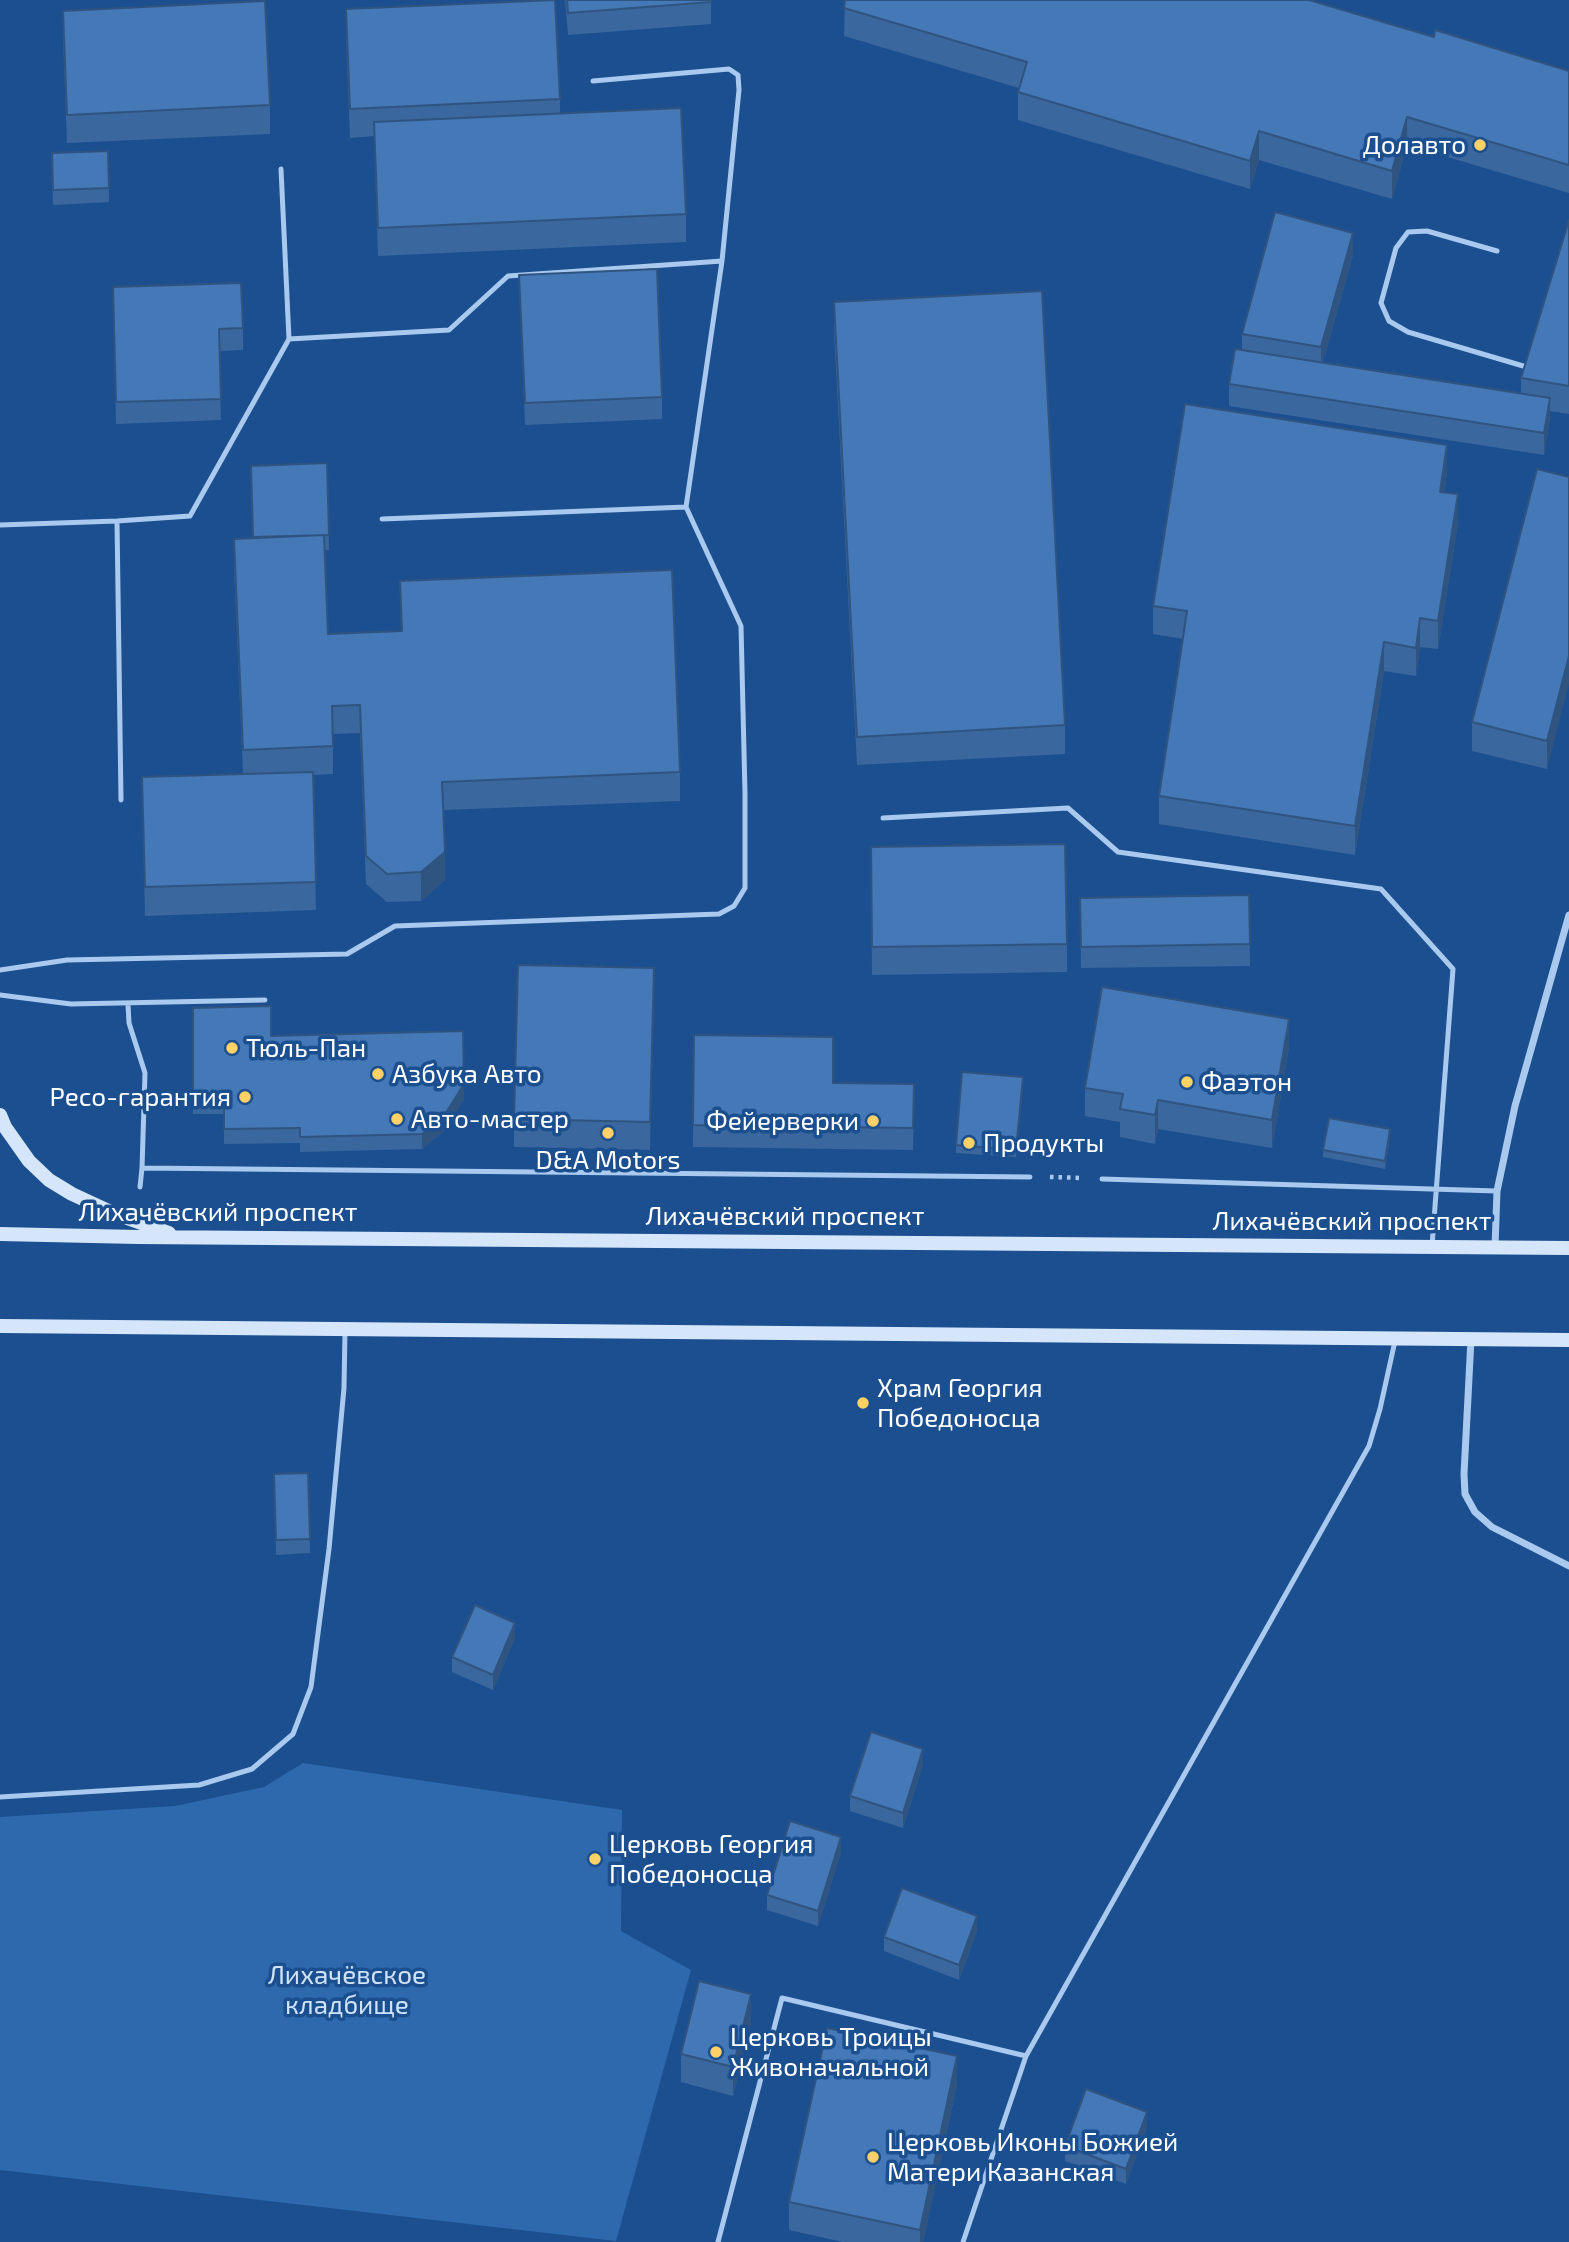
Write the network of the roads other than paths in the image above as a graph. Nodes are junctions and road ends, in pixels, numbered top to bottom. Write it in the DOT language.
graph roads {
  1 [pos="593,81"];
  2 [pos="281,169"];
  3 [pos="1497,251"];
  4 [pos="722,261"];
  5 [pos="289,339"];
  6 [pos="1532,369"];
  7 [pos="686,507"];
  8 [pos="382,519"];
  9 [pos="117,521"];
  10 [pos="0,525"];
  11 [pos="121,800"];
  12 [pos="883,818"];
  13 [pos="1569,915"];
  14 [pos="0,970"];
  15 [pos="0,995"];
  16 [pos="265,1000"];
  17 [pos="128,1004"];
  18 [pos="0,1115"];
  19 [pos="142,1168"];
  20 [pos="1030,1177"];
  21 [pos="1102,1179"];
  22 [pos="140,1187"];
  23 [pos="1437,1189"];
  24 [pos="1496,1191"];
  25 [pos="0,1234"];
  26 [pos="177,1236"];
  27 [pos="1432,1246"];
  28 [pos="1496,1247"];
  29 [pos="1569,1248"];
  30 [pos="0,1326"];
  31 [pos="345,1328"];
  32 [pos="1395,1338"];
  33 [pos="1471,1339"];
  34 [pos="1569,1340"];
  35 [pos="1569,1566"];
  36 [pos="0,1797"];
  37 [pos="1026,2056"];
  38 [pos="718,2242"];
  39 [pos="963,2242"];
  1 -- 4 [label="lane"];
  2 -- 5 [label="lane"];
  3 -- 6 [label="lane"];
  4 -- 5 [label="lane"];
  4 -- 7 [label="lane"];
  5 -- 9 [label="lane"];
  7 -- 8 [label="lane"];
  7 -- 14 [label="lane"];
  9 -- 10 [label="lane"];
  9 -- 11 [label="lane"];
  12 -- 23 [label="lane"];
  13 -- 24 [label="street"];
  15 -- 17 [label="lane"];
  16 -- 17 [label="lane"];
  17 -- 19 [label="lane"];
  18 -- 26 [label="main road"];
  19 -- 20 [label="lane"];
  19 -- 22 [label="lane"];
  21 -- 23 [label="lane"];
  23 -- 24 [label="lane"];
  23 -- 27 [label="lane"];
  24 -- 28 [label="street"];
  25 -- 26 [label="main road, Лихачёвский проспект"];
  26 -- 27 [label="main road, Лихачёвский проспект"];
  27 -- 28 [label="main road, Лихачёвский проспект"];
  28 -- 29 [label="main road, Лихачёвский проспект"];
  30 -- 31 [label="main road"];
  31 -- 32 [label="main road"];
  31 -- 36 [label="lane"];
  32 -- 33 [label="main road"];
  32 -- 37 [label="lane"];
  33 -- 34 [label="main road"];
  33 -- 35 [label="street"];
  37 -- 38 [label="lane"];
  37 -- 39 [label="lane"];
}
